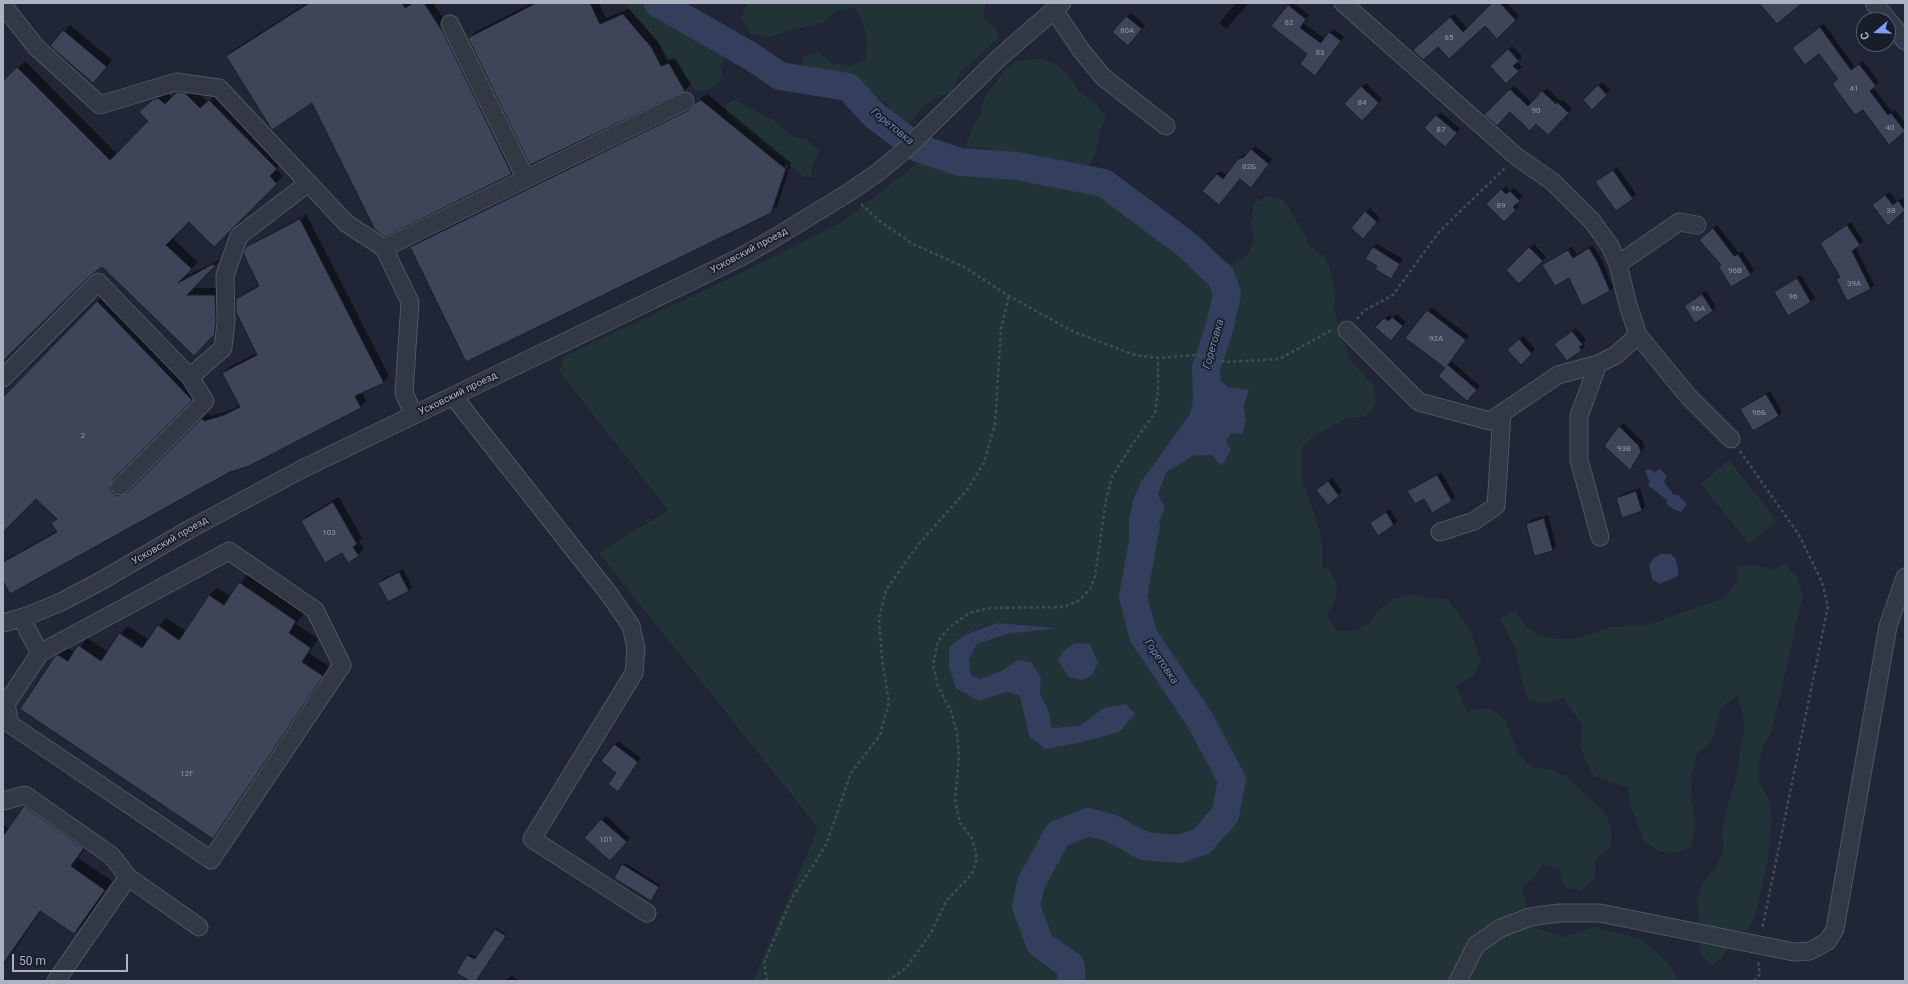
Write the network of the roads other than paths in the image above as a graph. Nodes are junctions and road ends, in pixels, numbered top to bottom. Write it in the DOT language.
graph roads {
  1 [pos="1343,3"];
  2 [pos="1874,3"];
  3 [pos="3,5"];
  4 [pos="1058,6"];
  5 [pos="1881,12"];
  6 [pos="450,24"];
  7 [pos="1896,30"];
  8 [pos="1905,41"];
  9 [pos="685,101"];
  10 [pos="1166,126"];
  11 [pos="526,179"];
  12 [pos="308,183"];
  13 [pos="1697,225"];
  14 [pos="384,248"];
  15 [pos="1618,264"];
  16 [pos="1347,330"];
  17 [pos="1638,335"];
  18 [pos="1598,364"];
  19 [pos="190,377"];
  20 [pos="3,378"];
  21 [pos="454,396"];
  22 [pos="1502,413"];
  23 [pos="414,415"];
  24 [pos="1731,439"];
  25 [pos="120,486"];
  26 [pos="1440,532"];
  27 [pos="1600,537"];
  28 [pos="1905,577"];
  29 [pos="21,618"];
  30 [pos="3,623"];
  31 [pos="40,653"];
  32 [pos="3,802"];
  33 [pos="128,877"];
  34 [pos="646,913"];
  35 [pos="199,927"];
  36 [pos="56,981"];
  37 [pos="1458,981"];
  1 -- 15 [label="street"];
  2 -- 5 [label="street"];
  3 -- 12 [label="street"];
  4 -- 10 [label="street"];
  4 -- 21 [label="street, Усковский проезд"];
  6 -- 11 [label="street"];
  7 -- 8 [label="street"];
  9 -- 11 [label="street"];
  11 -- 14 [label="street"];
  12 -- 14 [label="street"];
  12 -- 19 [label="street"];
  13 -- 15 [label="street"];
  14 -- 23 [label="street"];
  15 -- 17 [label="street"];
  16 -- 22 [label="street"];
  17 -- 18 [label="street"];
  17 -- 24 [label="street"];
  18 -- 22 [label="street"];
  18 -- 27 [label="street"];
  19 -- 20 [label="street"];
  19 -- 25 [label="street"];
  21 -- 23 [label="street, Усковский проезд"];
  21 -- 34 [label="street"];
  22 -- 26 [label="street"];
  23 -- 29 [label="street, Усковский проезд"];
  28 -- 37 [label="street"];
  29 -- 30 [label="street, Усковский проезд"];
  29 -- 31 [label="street"];
  31 -- 31 [label="street"];
  32 -- 33 [label="street"];
  33 -- 35 [label="street"];
  33 -- 36 [label="street"];
}
